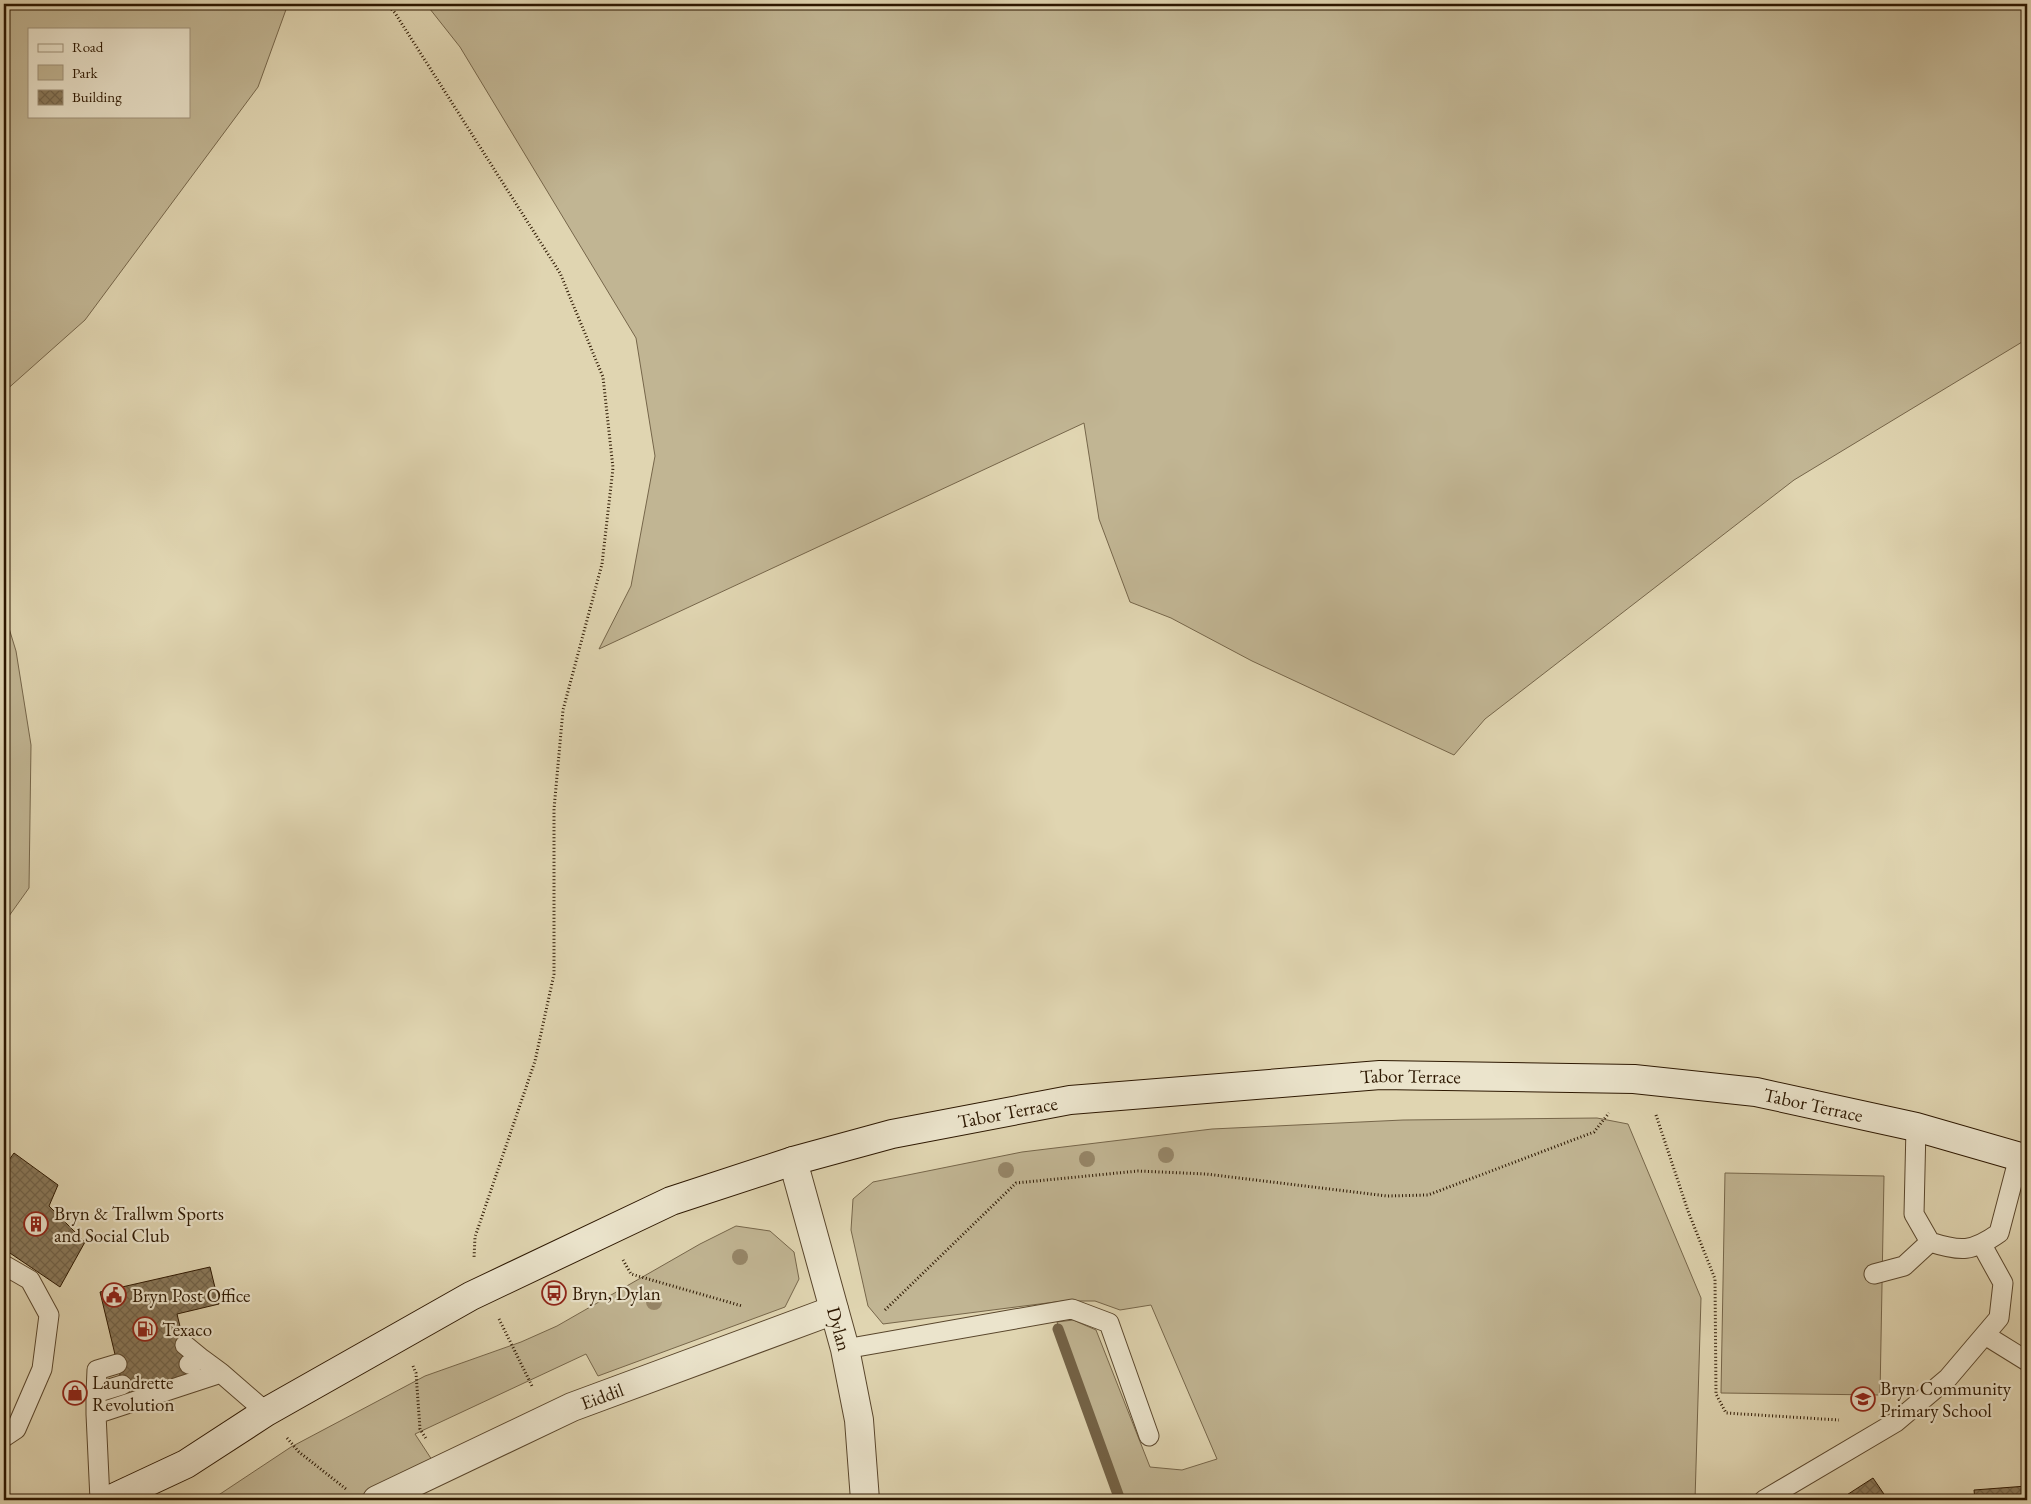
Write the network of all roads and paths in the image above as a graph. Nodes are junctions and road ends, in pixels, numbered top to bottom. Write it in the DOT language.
graph roads {
  1 [pos="388,4"];
  2 [pos="1639,1080"];
  3 [pos="1916,1127"];
  4 [pos="2023,1158"];
  5 [pos="793,1161"];
  6 [pos="606,1232"];
  7 [pos="1930,1242"];
  8 [pos="1982,1245"];
  9 [pos="4,1265"];
  10 [pos="1874,1274"];
  11 [pos="478,1293"];
  12 [pos="834,1310"];
  13 [pos="776,1332"];
  14 [pos="1985,1335"];
  15 [pos="400,1336"];
  16 [pos="185,1345"];
  17 [pos="845,1349"];
  18 [pos="2027,1360"];
  19 [pos="117,1364"];
  20 [pos="221,1373"];
  21 [pos="122,1385"];
  22 [pos="96,1392"];
  23 [pos="266,1412"];
  24 [pos="96,1414"];
  25 [pos="548,1419"];
  26 [pos="1149,1436"];
  27 [pos="1873,1436"];
  28 [pos="4,1437"];
  29 [pos="444,1468"];
  30 [pos="365,1497"];
  31 [pos="100,1500"];
  32 [pos="109,1500"];
  33 [pos="865,1500"];
  34 [pos="1764,1500"];
  1 -- 11 [label="path"];
  2 -- 3 [label="main road, Tabor Terrace"];
  2 -- 5 [label="main road, Tabor Terrace"];
  2 -- 17 [label="path"];
  2 -- 27 [label="path"];
  3 -- 4 [label="main road, Tabor Terrace"];
  3 -- 7 [label="lane"];
  4 -- 8 [label="lane"];
  5 -- 6 [label="main road, Tabor Terrace"];
  5 -- 12 [label="main road, Dylan"];
  6 -- 11 [label="main road, Tabor Terrace"];
  6 -- 13 [label="path"];
  7 -- 8 [label="lane"];
  7 -- 10 [label="lane"];
  8 -- 14 [label="lane"];
  9 -- 28 [label="lane"];
  11 -- 15 [label="main road, Tabor Terrace"];
  11 -- 25 [label="path"];
  12 -- 13 [label="main road, Eiddil"];
  12 -- 17 [label="main road, Dylan"];
  13 -- 25 [label="main road, Eiddil"];
  14 -- 18 [label="lane"];
  14 -- 27 [label="lane"];
  15 -- 23 [label="main road, Tabor Terrace"];
  15 -- 29 [label="path"];
  16 -- 20 [label="lane"];
  17 -- 26 [label="lane"];
  17 -- 33 [label="main road, Dylan"];
  19 -- 22 [label="lane"];
  20 -- 23 [label="lane"];
  20 -- 24 [label="lane"];
  21 -- 22 [label="lane"];
  22 -- 24 [label="lane"];
  23 -- 30 [label="path"];
  23 -- 32 [label="main road, Tabor Terrace"];
  24 -- 31 [label="lane"];
  25 -- 29 [label="main road, Eiddil"];
  27 -- 34 [label="lane"];
  29 -- 30 [label="main road, Eiddil"];
}
